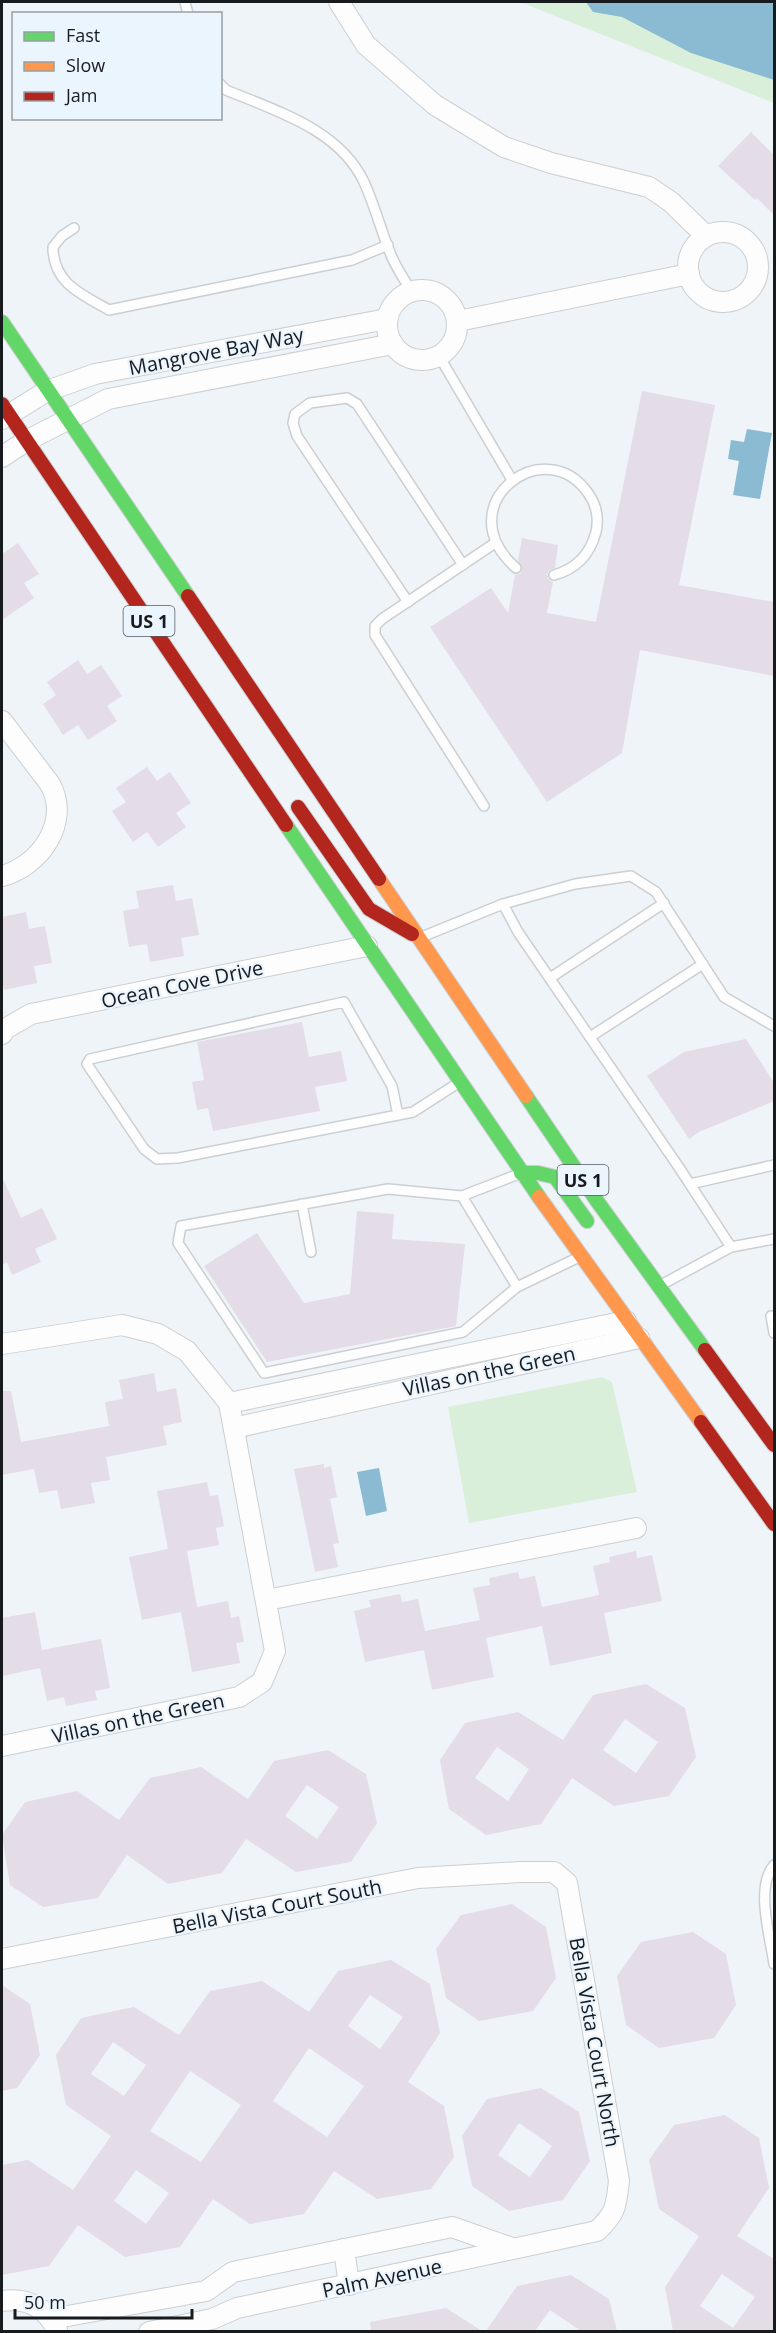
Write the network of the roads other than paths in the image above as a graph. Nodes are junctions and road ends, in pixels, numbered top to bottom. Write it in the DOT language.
graph roads {
  1 [pos="339,2"];
  2 [pos="222,86"];
  3 [pos="74,228"];
  4 [pos="706,236"];
  5 [pos="388,245"];
  6 [pos="689,274"];
  7 [pos="411,291"];
  8 [pos="387,319"];
  9 [pos="458,321"];
  10 [pos="2,322"];
  11 [pos="393,344"];
  12 [pos="439,356"];
  13 [pos="47,391"];
  14 [pos="4,412"];
  15 [pos="67,419"];
  16 [pos="26,441"];
  17 [pos="2,457"];
  18 [pos="512,480"];
  19 [pos="495,543"];
  20 [pos="464,565"];
  21 [pos="516,568"];
  22 [pos="554,575"];
  23 [pos="408,602"];
  24 [pos="164,643"];
  25 [pos="217,699"];
  26 [pos="2,721"];
  27 [pos="287,791"];
  28 [pos="484,806"];
  29 [pos="2,876"];
  30 [pos="664,903"];
  31 [pos="503,904"];
  32 [pos="419,938"];
  33 [pos="367,946"];
  34 [pos="703,964"];
  35 [pos="550,978"];
  36 [pos="774,1026"];
  37 [pos="2,1034"];
  38 [pos="591,1038"];
  39 [pos="459,1082"];
  40 [pos="398,1115"];
  41 [pos="774,1165"];
  42 [pos="521,1173"];
  43 [pos="690,1184"];
  44 [pos="462,1196"];
  45 [pos="302,1204"];
  46 [pos="595,1232"];
  47 [pos="774,1239"];
  48 [pos="731,1247"];
  49 [pos="311,1252"];
  50 [pos="580,1256"];
  51 [pos="659,1286"];
  52 [pos="517,1287"];
  53 [pos="771,1316"];
  54 [pos="626,1321"];
  55 [pos="774,1333"];
  56 [pos="639,1338"];
  57 [pos="2,1344"];
  58 [pos="229,1403"];
  59 [pos="741,1425"];
  60 [pos="234,1428"];
  61 [pos="774,1447"];
  62 [pos="774,1524"];
  63 [pos="636,1528"];
  64 [pos="267,1600"];
  65 [pos="2,1746"];
  66 [pos="774,1864"];
  67 [pos="554,1872"];
  68 [pos="2,1959"];
  69 [pos="774,1964"];
  70 [pos="611,2217"];
  71 [pos="512,2248"];
  72 [pos="344,2249"];
  73 [pos="349,2285"];
  74 [pos="2,2301"];
  75 [pos="54,2325"];
  76 [pos="149,2331"];
  1 -- 4 [label="street"];
  2 -- 5 [label="lane"];
  3 -- 5 [label="lane"];
  4 -- 6 [label="street"];
  4 -- 6 [label="street"];
  5 -- 7 [label="lane"];
  6 -- 9 [label="street"];
  7 -- 8 [label="street"];
  7 -- 9 [label="street"];
  8 -- 11 [label="street"];
  8 -- 13 [label="street, Mangrove Bay Way"];
  9 -- 12 [label="street"];
  10 -- 13 [label="main road, US 1"];
  11 -- 12 [label="street"];
  11 -- 15 [label="street, Mangrove Bay Way"];
  12 -- 18 [label="lane"];
  13 -- 14 [label="street, Mangrove Bay Way"];
  13 -- 15 [label="main road, US 1"];
  14 -- 16 [label="main road, US 1"];
  15 -- 16 [label="street, Mangrove Bay Way"];
  15 -- 32 [label="main road, US 1"];
  16 -- 17 [label="street, Mangrove Bay Way"];
  16 -- 24 [label="main road, US 1"];
  18 -- 19 [label="lane"];
  18 -- 22 [label="lane"];
  19 -- 20 [label="lane"];
  19 -- 21 [label="lane"];
  20 -- 23 [label="lane"];
  20 -- 23 [label="lane"];
  23 -- 28 [label="lane"];
  24 -- 25 [label="main road"];
  24 -- 33 [label="main road, US 1"];
  26 -- 29 [label="street"];
  27 -- 32 [label="main road"];
  30 -- 31 [label="lane"];
  30 -- 34 [label="lane"];
  30 -- 35 [label="lane"];
  31 -- 32 [label="lane"];
  31 -- 35 [label="lane"];
  32 -- 51 [label="main road, US 1"];
  33 -- 37 [label="street, Ocean Cove Drive"];
  33 -- 39 [label="main road, US 1"];
  34 -- 36 [label="lane"];
  34 -- 38 [label="lane"];
  35 -- 38 [label="lane"];
  38 -- 43 [label="lane"];
  39 -- 40 [label="lane"];
  39 -- 42 [label="main road, US 1"];
  40 -- 40 [label="lane"];
  41 -- 43 [label="lane"];
  42 -- 44 [label="lane"];
  42 -- 46 [label="main road"];
  42 -- 50 [label="main road, US 1"];
  43 -- 48 [label="lane"];
  44 -- 45 [label="lane"];
  44 -- 52 [label="lane"];
  45 -- 49 [label="lane"];
  45 -- 52 [label="lane"];
  47 -- 48 [label="lane"];
  48 -- 51 [label="lane"];
  50 -- 52 [label="lane"];
  50 -- 54 [label="main road, US 1"];
  51 -- 61 [label="main road, US 1"];
  53 -- 55 [label="lane"];
  54 -- 56 [label="main road, US 1"];
  54 -- 58 [label="street, Villas on the Green"];
  56 -- 60 [label="street, Villas on the Green"];
  56 -- 62 [label="main road, US 1"];
  57 -- 58 [label="street, Villas on the Green"];
  58 -- 60 [label="street, Villas on the Green"];
  59 -- 61 [label="main road"];
  60 -- 64 [label="street, Villas on the Green"];
  63 -- 64 [label="street"];
  64 -- 65 [label="street, Villas on the Green"];
  66 -- 69 [label="lane"];
  67 -- 68 [label="street, Bella Vista Court South"];
  67 -- 70 [label="street, Bella Vista Court North"];
  70 -- 71 [label="street, Palm Avenue"];
  71 -- 72 [label="street"];
  71 -- 73 [label="street, Palm Avenue"];
  72 -- 73 [label="street"];
  72 -- 75 [label="street"];
  73 -- 76 [label="street, Palm Avenue"];
  74 -- 75 [label="street"];
}
